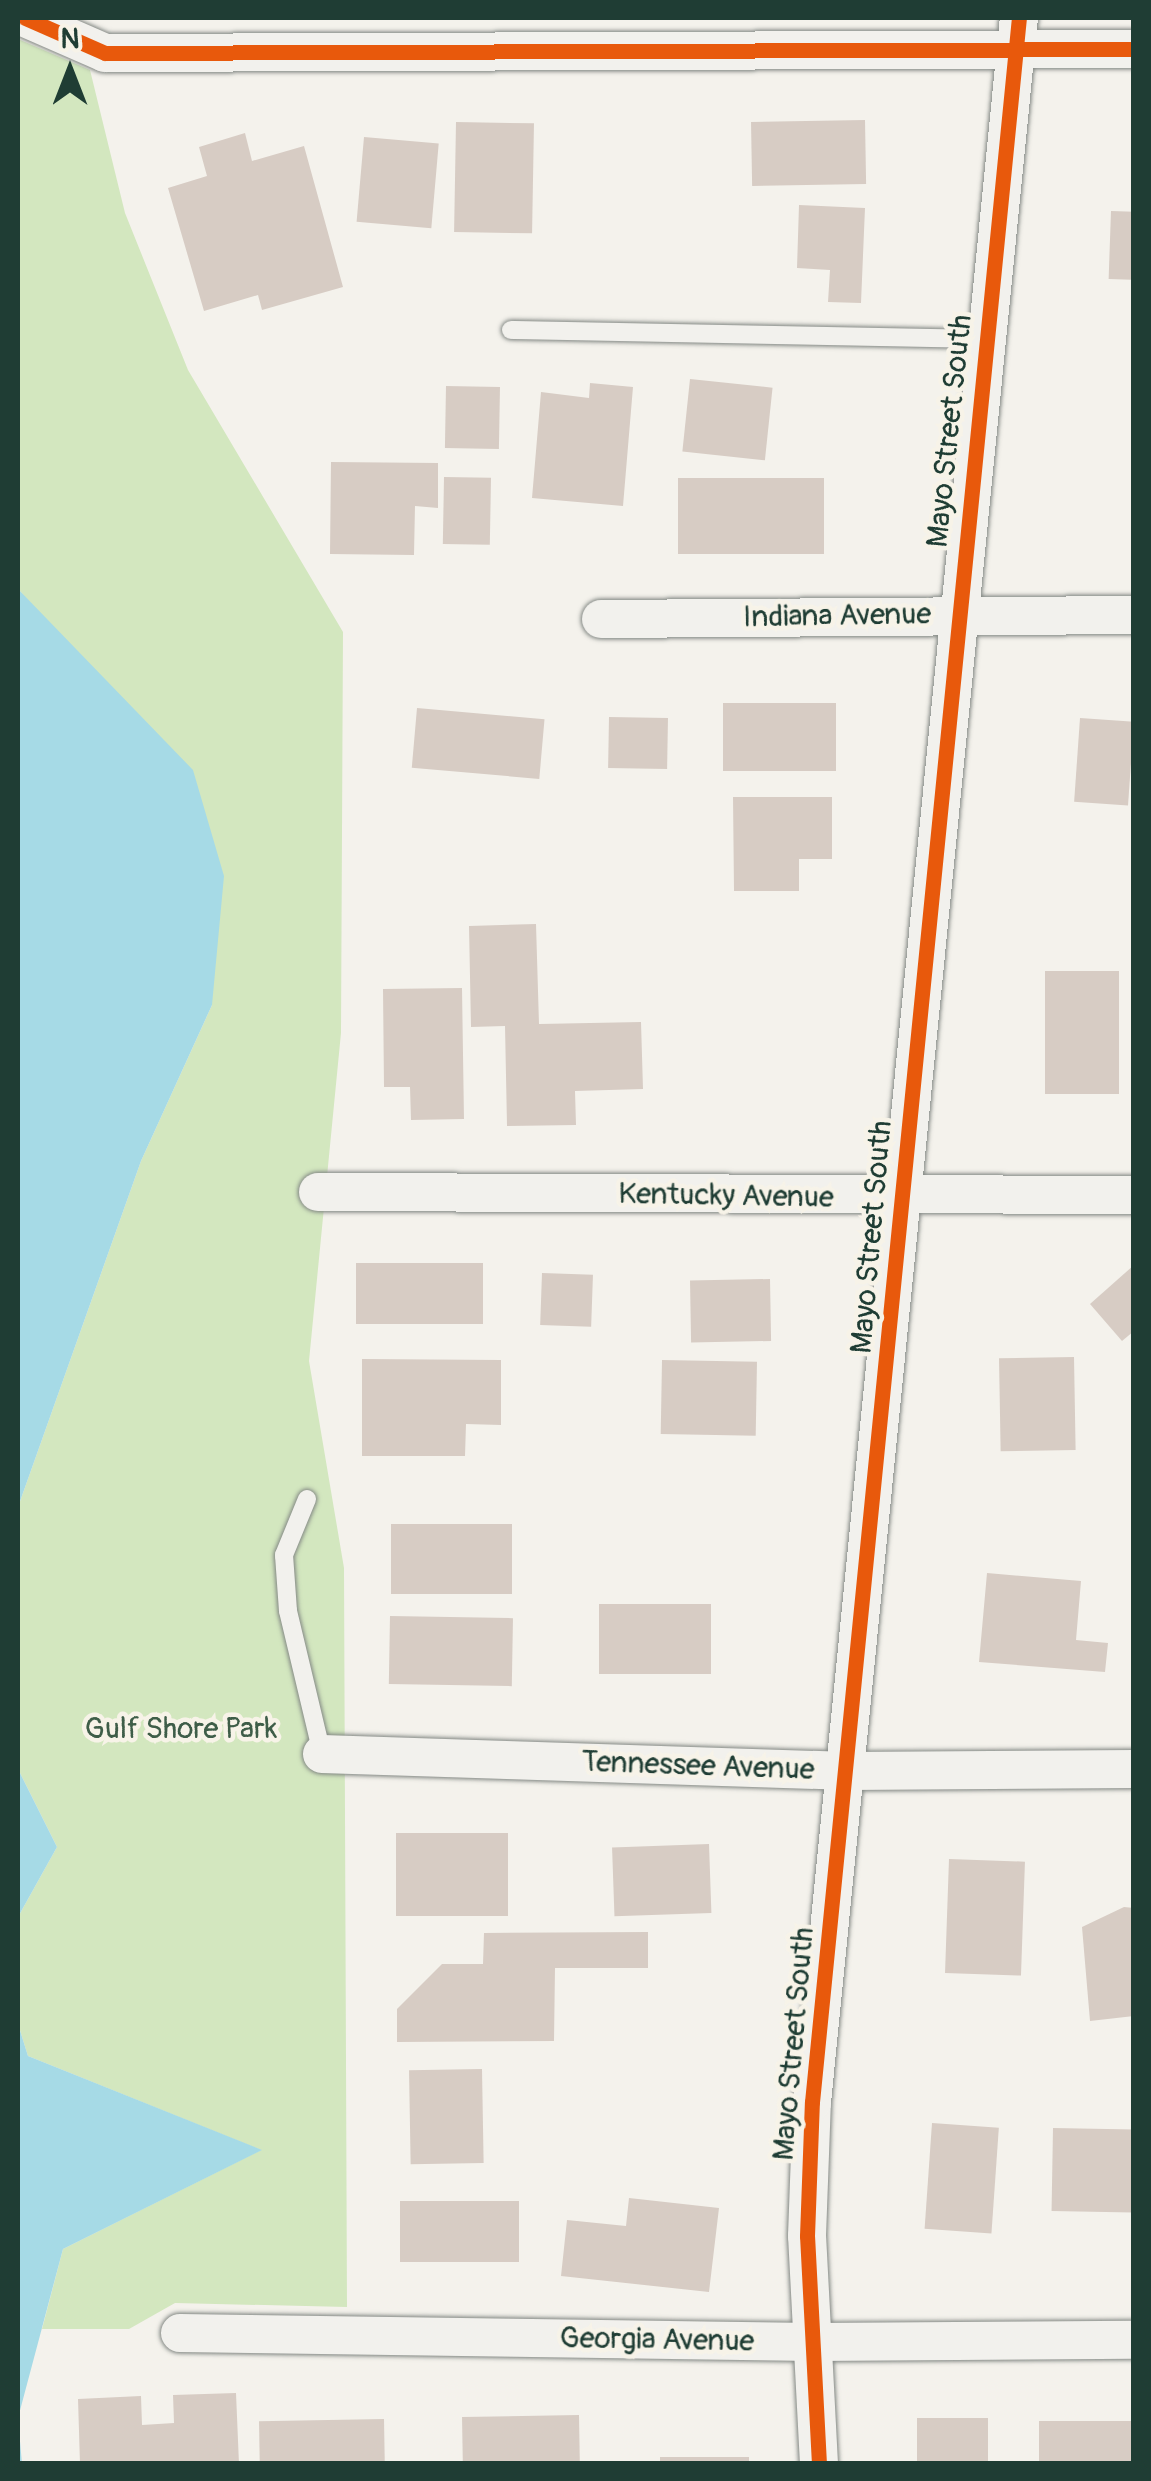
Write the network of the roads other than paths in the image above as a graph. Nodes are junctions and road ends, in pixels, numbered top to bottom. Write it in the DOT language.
graph roads {
  1 [pos="27,21"];
  2 [pos="1018,33"];
  3 [pos="1134,49"];
  4 [pos="511,330"];
  5 [pos="986,339"];
  6 [pos="960,614"];
  7 [pos="1134,615"];
  8 [pos="601,619"];
  9 [pos="318,1192"];
  10 [pos="1134,1196"];
  11 [pos="903,1198"];
  12 [pos="307,1499"];
  13 [pos="322,1754"];
  14 [pos="1134,1769"];
  15 [pos="849,1771"];
  16 [pos="180,2333"];
  17 [pos="1134,2340"];
  18 [pos="814,2342"];
  19 [pos="819,2464"];
  1 -- 2 [label="street"];
  2 -- 3 [label="street"];
  2 -- 5 [label="street, Mayo Street South"];
  4 -- 5 [label="lane"];
  5 -- 6 [label="street, Mayo Street South"];
  6 -- 7 [label="street, Indiana Avenue"];
  6 -- 8 [label="street, Indiana Avenue"];
  6 -- 11 [label="street, Mayo Street South"];
  9 -- 11 [label="street, Kentucky Avenue"];
  10 -- 11 [label="street, Kentucky Avenue"];
  11 -- 15 [label="street, Mayo Street South"];
  12 -- 13 [label="lane"];
  13 -- 15 [label="street, Tennessee Avenue"];
  14 -- 15 [label="street, Tennessee Avenue"];
  15 -- 18 [label="street, Mayo Street South"];
  16 -- 18 [label="street, Georgia Avenue"];
  17 -- 18 [label="street, Georgia Avenue"];
  18 -- 19 [label="street, Mayo Street South"];
}
